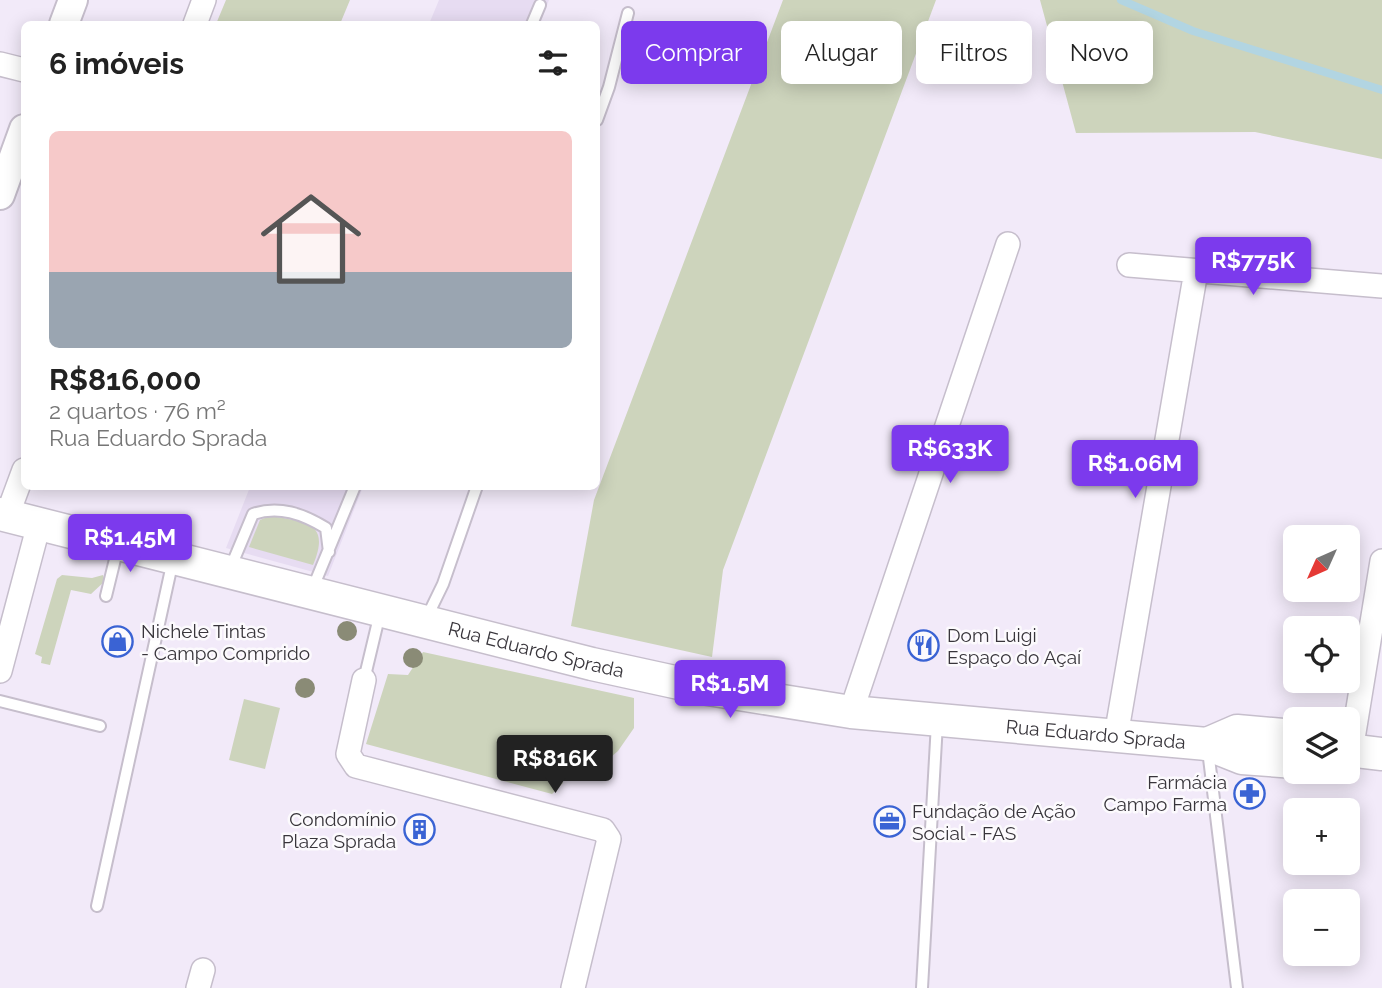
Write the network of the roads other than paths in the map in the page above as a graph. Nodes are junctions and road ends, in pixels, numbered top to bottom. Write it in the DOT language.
graph roads {
  1 [pos="73,0"];
  2 [pos="204,0"];
  3 [pos="540,5"];
  4 [pos="628,13"];
  5 [pos="65,21"];
  6 [pos="196,21"];
  7 [pos="534,21"];
  8 [pos="0,64"];
  9 [pos="21,70"];
  10 [pos="600,112"];
  11 [pos="21,137"];
  12 [pos="0,195"];
  13 [pos="1008,244"];
  14 [pos="1129,265"];
  15 [pos="1196,271"];
  16 [pos="1382,286"];
  17 [pos="21,477"];
  18 [pos="353,490"];
  19 [pos="476,490"];
  20 [pos="4,515"];
  21 [pos="39,524"];
  22 [pos="118,544"];
  23 [pos="329,552"];
  24 [pos="174,558"];
  25 [pos="1382,561"];
  26 [pos="229,572"];
  27 [pos="311,593"];
  28 [pos="106,596"];
  29 [pos="380,610"];
  30 [pos="425,621"];
  31 [pos="0,671"];
  32 [pos="364,680"];
  33 [pos="0,701"];
  34 [pos="1357,707"];
  35 [pos="851,712"];
  36 [pos="937,720"];
  37 [pos="100,726"];
  38 [pos="1283,735"];
  39 [pos="1116,736"];
  40 [pos="1207,744"];
  41 [pos="1360,752"];
  42 [pos="1382,754"];
  43 [pos="1283,761"];
  44 [pos="97,906"];
  45 [pos="573,988"];
  46 [pos="922,988"];
  47 [pos="1237,988"];
  1 -- 5 [label="street"];
  2 -- 6 [label="street"];
  3 -- 7 [label="lane"];
  4 -- 10 [label="lane"];
  8 -- 9 [label="street"];
  11 -- 12 [label="street"];
  13 -- 35 [label="street"];
  14 -- 15 [label="street"];
  15 -- 16 [label="street"];
  15 -- 39 [label="street"];
  17 -- 20 [label="street"];
  18 -- 23 [label="lane"];
  19 -- 30 [label="lane"];
  20 -- 21 [label="main road, Rua Eduardo Sprada"];
  21 -- 22 [label="main road, Rua Eduardo Sprada"];
  21 -- 31 [label="street"];
  22 -- 24 [label="main road, Rua Eduardo Sprada"];
  22 -- 28 [label="lane"];
  23 -- 26 [label="lane"];
  23 -- 27 [label="lane"];
  24 -- 26 [label="main road, Rua Eduardo Sprada"];
  24 -- 44 [label="lane"];
  25 -- 34 [label="street"];
  26 -- 27 [label="main road, Rua Eduardo Sprada"];
  27 -- 29 [label="main road, Rua Eduardo Sprada"];
  29 -- 30 [label="main road, Rua Eduardo Sprada"];
  29 -- 32 [label="lane"];
  30 -- 35 [label="main road, Rua Eduardo Sprada"];
  32 -- 45 [label="street"];
  33 -- 37 [label="lane"];
  35 -- 36 [label="main road, Rua Eduardo Sprada"];
  36 -- 39 [label="main road, Rua Eduardo Sprada"];
  36 -- 46 [label="lane"];
  38 -- 40 [label="main road, Rua Eduardo Sprada"];
  39 -- 40 [label="main road, Rua Eduardo Sprada"];
  40 -- 43 [label="main road, Rua Eduardo Sprada"];
  40 -- 47 [label="lane"];
  41 -- 42 [label="main road"];
}
